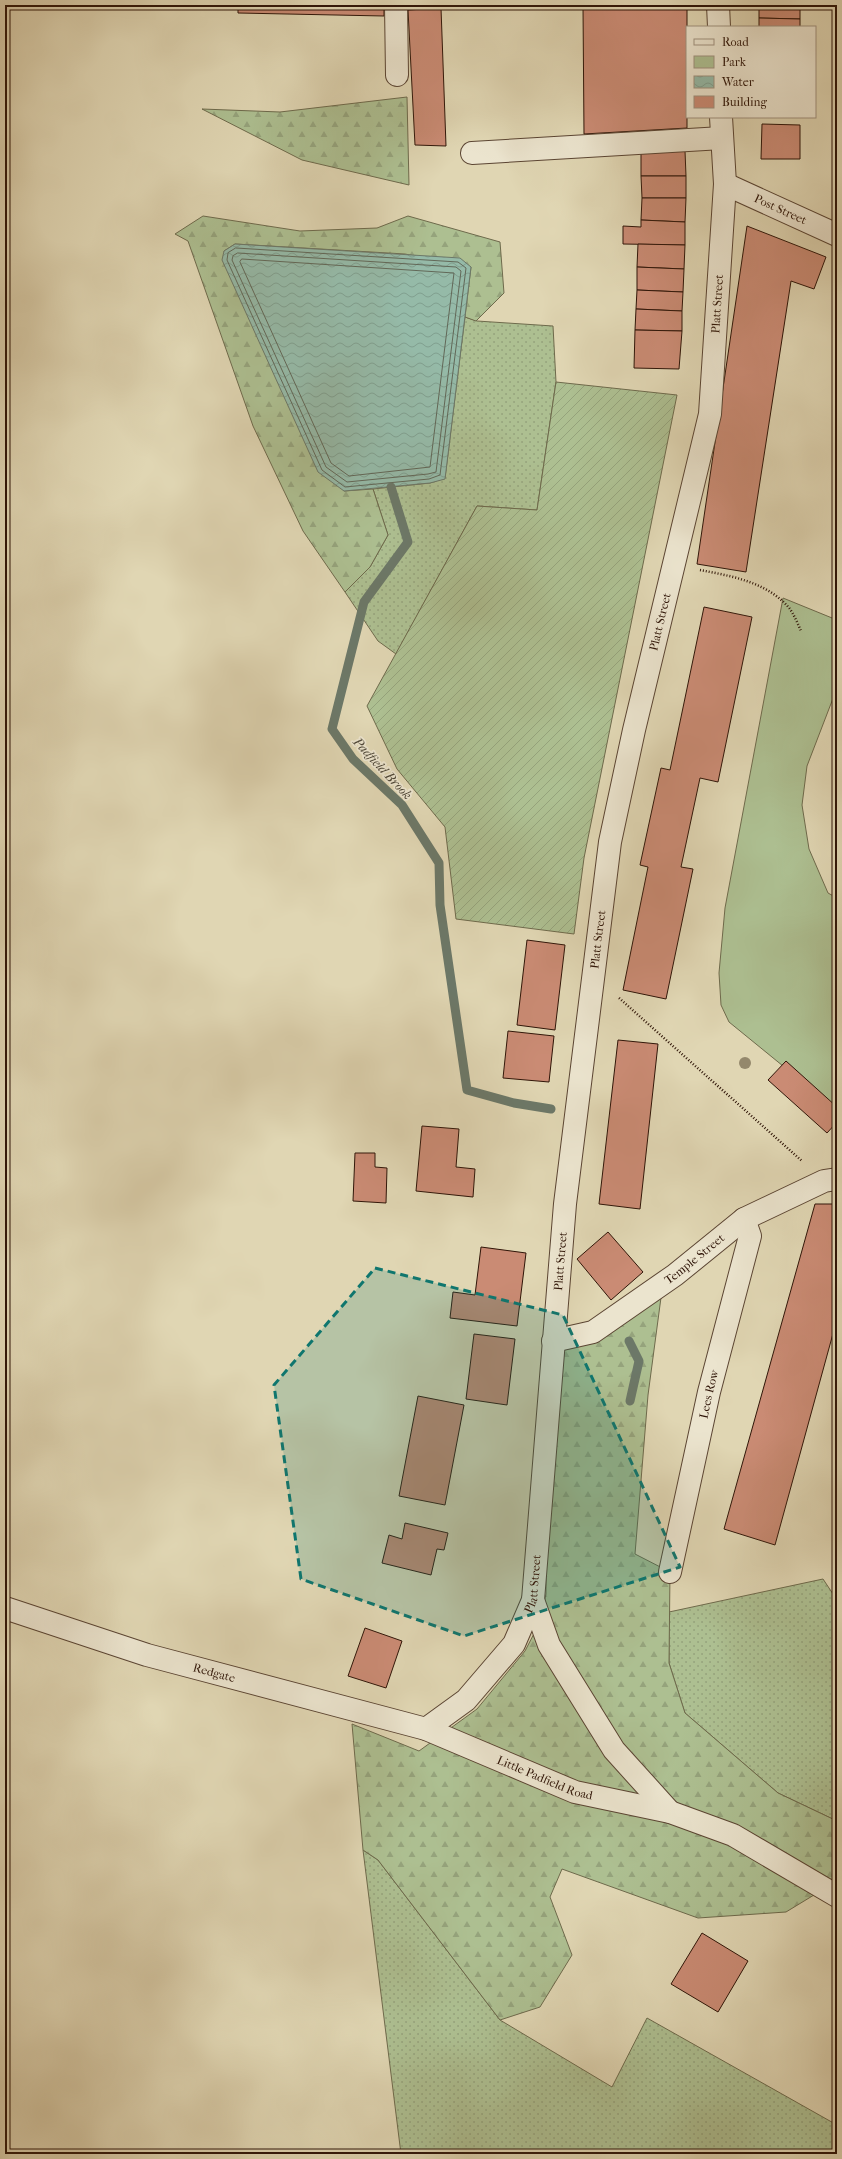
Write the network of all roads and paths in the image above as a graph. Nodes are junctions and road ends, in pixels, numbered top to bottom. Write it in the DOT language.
graph roads {
  1 [pos="396,5"];
  2 [pos="718,5"];
  3 [pos="719,26"];
  4 [pos="397,74"];
  5 [pos="722,127"];
  6 [pos="472,153"];
  7 [pos="725,184"];
  8 [pos="837,234"];
  9 [pos="674,564"];
  10 [pos="801,631"];
  11 [pos="593,986"];
  12 [pos="831,1180"];
  13 [pos="744,1219"];
  14 [pos="553,1341"];
  15 [pos="670,1572"];
  16 [pos="532,1600"];
  17 [pos="5,1608"];
  18 [pos="426,1730"];
  19 [pos="670,1812"];
  20 [pos="837,1896"];
  1 -- 4 [label="street"];
  2 -- 3 [label="street"];
  5 -- 6 [label="street"];
  5 -- 7 [label="street, Platt Street"];
  7 -- 8 [label="street, Post Street"];
  7 -- 9 [label="street, Platt Street"];
  9 -- 10 [label="path"];
  9 -- 11 [label="street, Platt Street"];
  11 -- 12 [label="path"];
  11 -- 14 [label="street, Platt Street"];
  12 -- 13 [label="street, Temple Street"];
  13 -- 14 [label="street, Temple Street"];
  13 -- 15 [label="street, Lees Row"];
  14 -- 16 [label="street, Platt Street"];
  16 -- 18 [label="street, Platt Street"];
  16 -- 19 [label="street, Little Padfield Road"];
  17 -- 18 [label="street, Redgate"];
  18 -- 19 [label="street, Little Padfield Road"];
  19 -- 20 [label="street, Little Padfield Road"];
}
